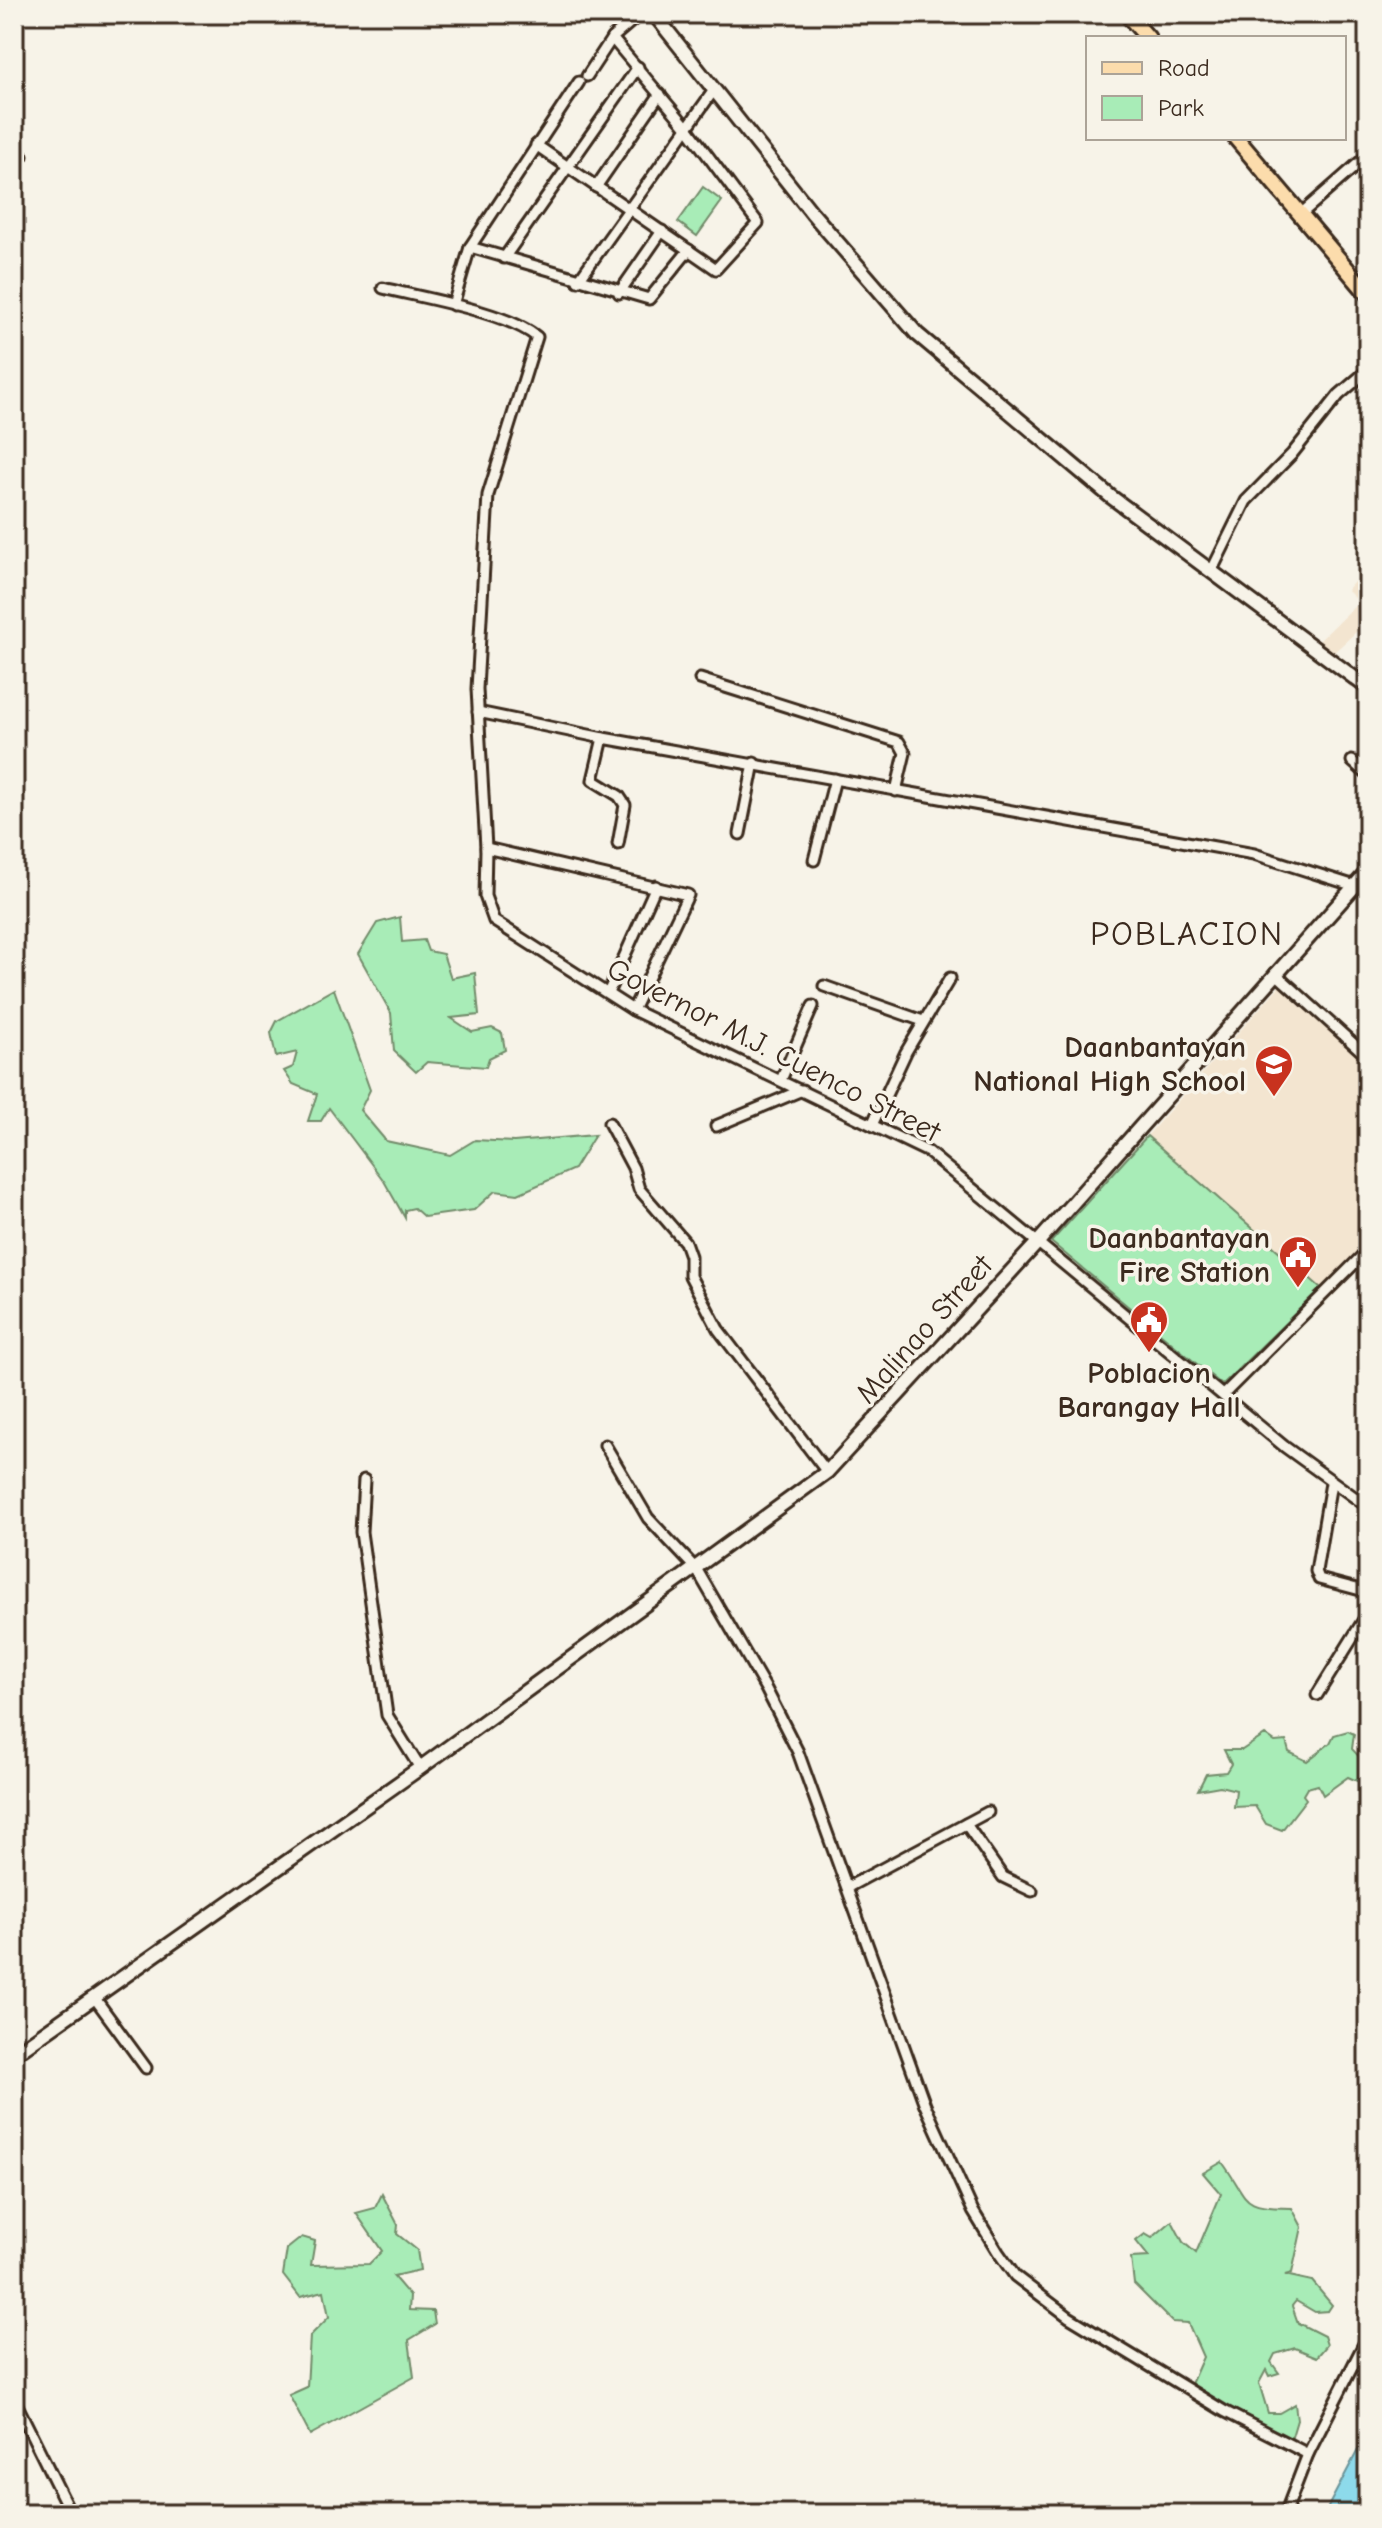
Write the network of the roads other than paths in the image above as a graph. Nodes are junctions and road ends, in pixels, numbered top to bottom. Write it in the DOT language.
graph roads {
  1 [pos="640,14"];
  2 [pos="654,14"];
  3 [pos="1127,14"];
  4 [pos="1146,36"];
  5 [pos="612,38"];
  6 [pos="638,67"];
  7 [pos="714,90"];
  8 [pos="660,94"];
  9 [pos="685,125"];
  10 [pos="1238,140"];
  11 [pos="536,145"];
  12 [pos="1368,155"];
  13 [pos="566,167"];
  14 [pos="596,187"];
  15 [pos="629,209"];
  16 [pos="1302,213"];
  17 [pos="662,231"];
  18 [pos="470,247"];
  19 [pos="689,250"];
  20 [pos="504,258"];
  21 [pos="578,281"];
  22 [pos="383,288"];
  23 [pos="619,293"];
  24 [pos="1368,294"];
  25 [pos="453,305"];
  26 [pos="1368,370"];
  27 [pos="1212,570"];
  28 [pos="700,679"];
  29 [pos="1368,688"];
  30 [pos="478,712"];
  31 [pos="603,738"];
  32 [pos="1352,761"];
  33 [pos="754,763"];
  34 [pos="1368,775"];
  35 [pos="835,779"];
  36 [pos="896,791"];
  37 [pos="740,834"];
  38 [pos="618,844"];
  39 [pos="486,848"];
  40 [pos="814,860"];
  41 [pos="1362,882"];
  42 [pos="656,886"];
  43 [pos="1275,973"];
  44 [pos="950,978"];
  45 [pos="824,986"];
  46 [pos="608,993"];
  47 [pos="813,1006"];
  48 [pos="633,1010"];
  49 [pos="923,1021"];
  50 [pos="1368,1057"];
  51 [pos="781,1080"];
  52 [pos="802,1090"];
  53 [pos="609,1123"];
  54 [pos="872,1125"];
  55 [pos="716,1126"];
  56 [pos="1039,1241"];
  57 [pos="1368,1250"];
  58 [pos="1224,1394"];
  59 [pos="605,1445"];
  60 [pos="827,1472"];
  61 [pos="364,1480"];
  62 [pos="1331,1483"];
  63 [pos="1368,1507"];
  64 [pos="697,1570"];
  65 [pos="1368,1592"];
  66 [pos="1368,1613"];
  67 [pos="1317,1695"];
  68 [pos="420,1768"];
  69 [pos="988,1812"];
  70 [pos="966,1824"];
  71 [pos="848,1887"];
  72 [pos="1032,1891"];
  73 [pos="94,1997"];
  74 [pos="14,2054"];
  75 [pos="146,2068"];
  76 [pos="1368,2336"];
  77 [pos="14,2399"];
  78 [pos="1308,2454"];
  79 [pos="71,2514"];
  80 [pos="1285,2514"];
  1 -- 5 [label="street"];
  2 -- 7 [label="main road"];
  3 -- 4 [label="main road"];
  5 -- 6 [label="street"];
  5 -- 11 [label="street"];
  6 -- 8 [label="street"];
  6 -- 13 [label="street"];
  7 -- 9 [label="street"];
  7 -- 27 [label="main road"];
  8 -- 9 [label="street"];
  8 -- 14 [label="street"];
  9 -- 15 [label="street"];
  9 -- 19 [label="street"];
  10 -- 16 [label="main road"];
  11 -- 13 [label="street"];
  11 -- 18 [label="street"];
  12 -- 16 [label="street"];
  13 -- 14 [label="street"];
  13 -- 20 [label="street"];
  14 -- 15 [label="street"];
  15 -- 17 [label="street"];
  15 -- 21 [label="street"];
  16 -- 24 [label="main road"];
  17 -- 19 [label="street"];
  17 -- 23 [label="street"];
  18 -- 20 [label="street"];
  18 -- 25 [label="street"];
  19 -- 23 [label="street"];
  20 -- 21 [label="street"];
  21 -- 23 [label="street"];
  22 -- 25 [label="street"];
  25 -- 30 [label="street"];
  26 -- 27 [label="street"];
  27 -- 29 [label="main road"];
  28 -- 36 [label="street"];
  30 -- 31 [label="street"];
  30 -- 39 [label="street"];
  31 -- 33 [label="street"];
  31 -- 38 [label="street"];
  32 -- 34 [label="street"];
  33 -- 35 [label="street"];
  33 -- 37 [label="street"];
  35 -- 36 [label="street"];
  35 -- 40 [label="street"];
  36 -- 41 [label="street"];
  39 -- 42 [label="street"];
  39 -- 46 [label="street, Governor M.J. Cuenco Street"];
  41 -- 43 [label="main road, Malinao Street"];
  42 -- 46 [label="street"];
  42 -- 48 [label="street"];
  43 -- 50 [label="street"];
  43 -- 56 [label="main road, Malinao Street"];
  44 -- 49 [label="street"];
  45 -- 49 [label="street"];
  46 -- 48 [label="street, Governor M.J. Cuenco Street"];
  47 -- 51 [label="street"];
  48 -- 51 [label="street, Governor M.J. Cuenco Street"];
  49 -- 54 [label="street"];
  51 -- 52 [label="street, Governor M.J. Cuenco Street"];
  52 -- 54 [label="street, Governor M.J. Cuenco Street"];
  52 -- 55 [label="street"];
  53 -- 60 [label="street"];
  54 -- 56 [label="street, Governor M.J. Cuenco Street"];
  56 -- 58 [label="street, Governor M.J. Cuenco Street"];
  56 -- 60 [label="main road, Malinao Street"];
  57 -- 58 [label="street"];
  58 -- 62 [label="street, Governor M.J. Cuenco Street"];
  59 -- 64 [label="street"];
  60 -- 64 [label="main road, Malinao Street"];
  61 -- 68 [label="street"];
  62 -- 63 [label="street, Governor M.J. Cuenco Street"];
  62 -- 65 [label="street"];
  64 -- 68 [label="main road, Malinao Street"];
  64 -- 71 [label="street"];
  66 -- 67 [label="street"];
  68 -- 73 [label="main road, Malinao Street"];
  69 -- 70 [label="street"];
  70 -- 71 [label="street"];
  70 -- 72 [label="street"];
  71 -- 78 [label="street"];
  73 -- 74 [label="main road, Malinao Street"];
  73 -- 75 [label="street"];
  76 -- 78 [label="street"];
  77 -- 79 [label="street"];
  78 -- 80 [label="street"];
}
